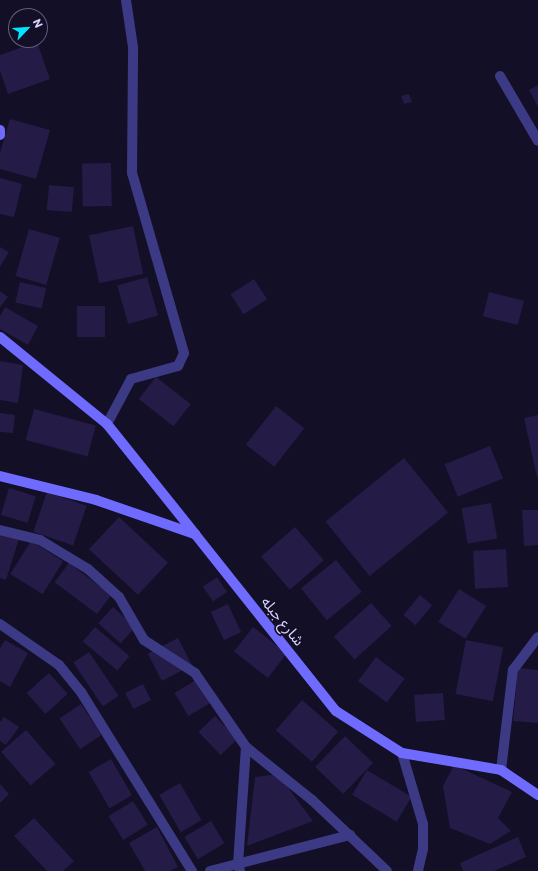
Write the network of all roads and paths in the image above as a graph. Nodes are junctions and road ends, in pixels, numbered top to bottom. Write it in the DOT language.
graph roads {
  1 [pos="126,0"];
  2 [pos="500,76"];
  3 [pos="0,130"];
  4 [pos="0,135"];
  5 [pos="538,141"];
  6 [pos="0,337"];
  7 [pos="107,424"];
  8 [pos="0,476"];
  9 [pos="0,530"];
  10 [pos="195,534"];
  11 [pos="0,624"];
  12 [pos="538,637"];
  13 [pos="246,747"];
  14 [pos="402,753"];
  15 [pos="501,770"];
  16 [pos="538,795"];
  17 [pos="350,835"];
  18 [pos="239,868"];
  19 [pos="192,871"];
  20 [pos="210,871"];
  21 [pos="387,871"];
  22 [pos="418,871"];
  1 -- 7 [label="street"];
  2 -- 5 [label="street"];
  3 -- 4 [label="main road"];
  6 -- 7 [label="main road, شارع جبله"];
  7 -- 10 [label="main road, شارع جبله"];
  8 -- 10 [label="main road"];
  9 -- 13 [label="street"];
  10 -- 14 [label="main road, شارع جبله"];
  11 -- 19 [label="street"];
  12 -- 15 [label="street"];
  13 -- 17 [label="street"];
  13 -- 18 [label="street"];
  14 -- 15 [label="main road, شارع جبله"];
  14 -- 22 [label="street"];
  15 -- 16 [label="main road, شارع جبله"];
  17 -- 18 [label="street"];
  17 -- 21 [label="street"];
  18 -- 20 [label="street"];
}
